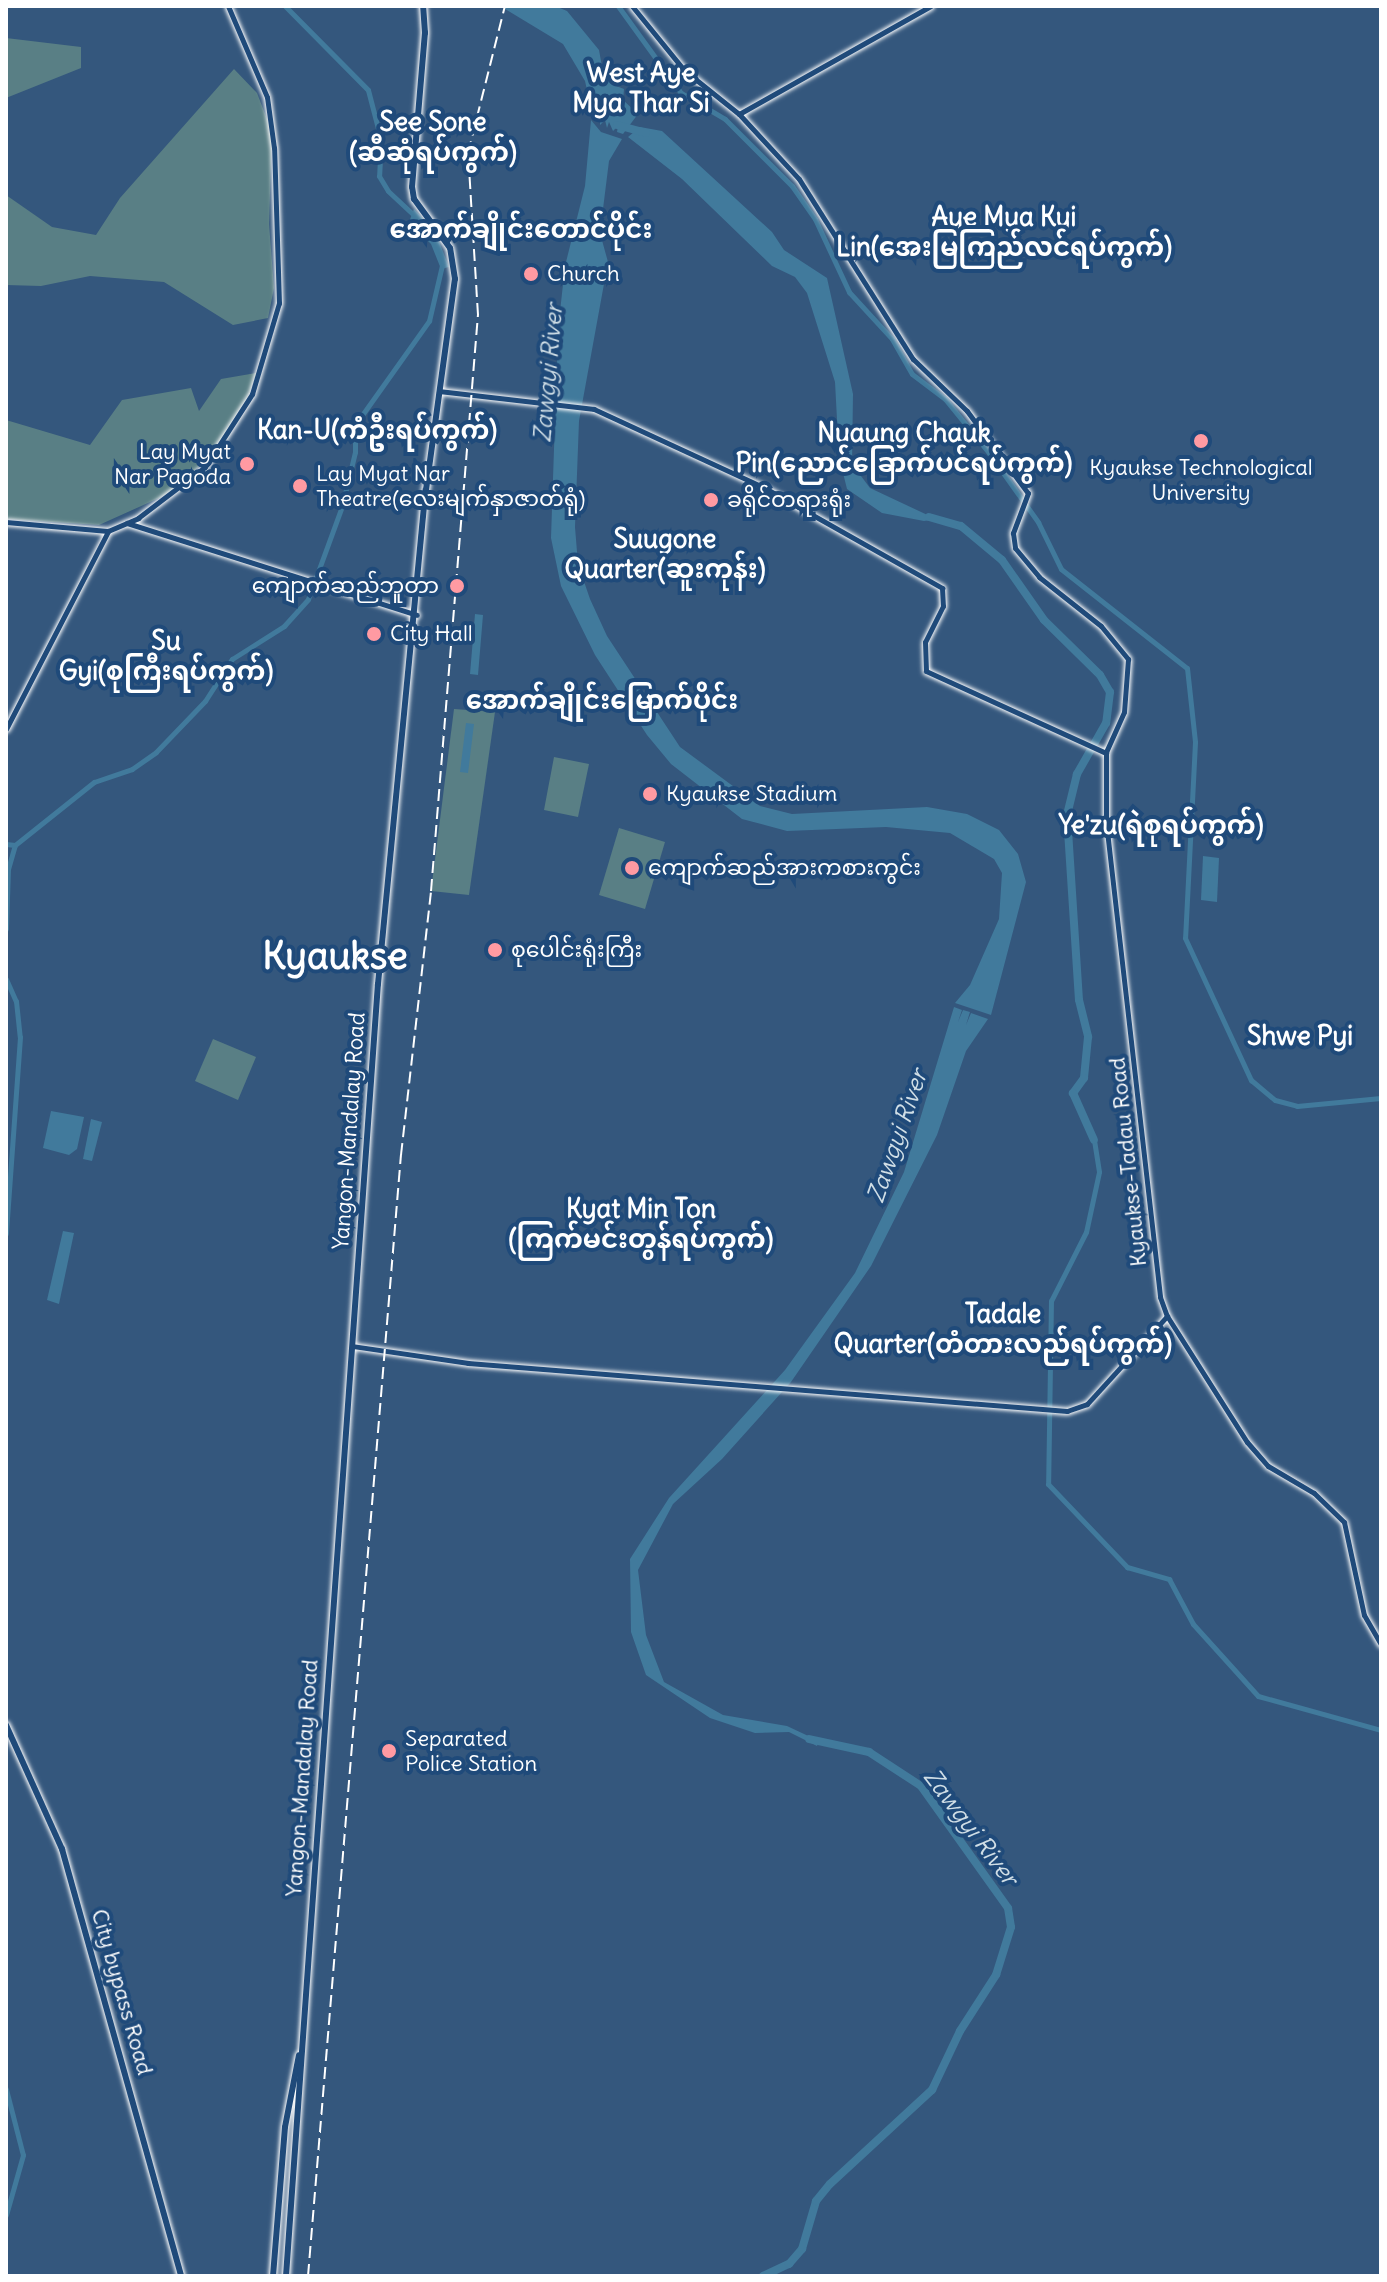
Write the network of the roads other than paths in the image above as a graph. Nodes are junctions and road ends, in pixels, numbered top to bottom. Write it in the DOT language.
graph roads {
  1 [pos="228,6"];
  2 [pos="423,6"];
  3 [pos="632,6"];
  4 [pos="931,6"];
  5 [pos="739,114"];
  6 [pos="438,391"];
  7 [pos="6,522"];
  8 [pos="127,523"];
  9 [pos="108,531"];
  10 [pos="417,615"];
  11 [pos="6,729"];
  12 [pos="1106,752"];
  13 [pos="1167,1316"];
  14 [pos="351,1346"];
  15 [pos="1381,1645"];
  16 [pos="6,1725"];
  17 [pos="301,2044"];
  18 [pos="181,2276"];
  19 [pos="273,2276"];
  20 [pos="286,2276"];
  1 -- 8 [label="street"];
  2 -- 6 [label="main road, Yangon-Mandalay Road"];
  3 -- 5 [label="street"];
  4 -- 5 [label="street"];
  5 -- 12 [label="street"];
  6 -- 10 [label="main road, Yangon-Mandalay Road"];
  6 -- 12 [label="street"];
  7 -- 9 [label="street"];
  8 -- 9 [label="street"];
  8 -- 10 [label="street"];
  9 -- 11 [label="street"];
  10 -- 14 [label="main road, Yangon-Mandalay Road"];
  12 -- 13 [label="street, Kyaukse-Tadau Road"];
  13 -- 14 [label="street"];
  13 -- 15 [label="street, Kyaukse-Tadau Road"];
  14 -- 17 [label="main road, Yangon-Mandalay Road"];
  16 -- 18 [label="main road, City bypass Road"];
  17 -- 19 [label="main road"];
  17 -- 20 [label="main road, Yangon-Mandalay Road"];
}
